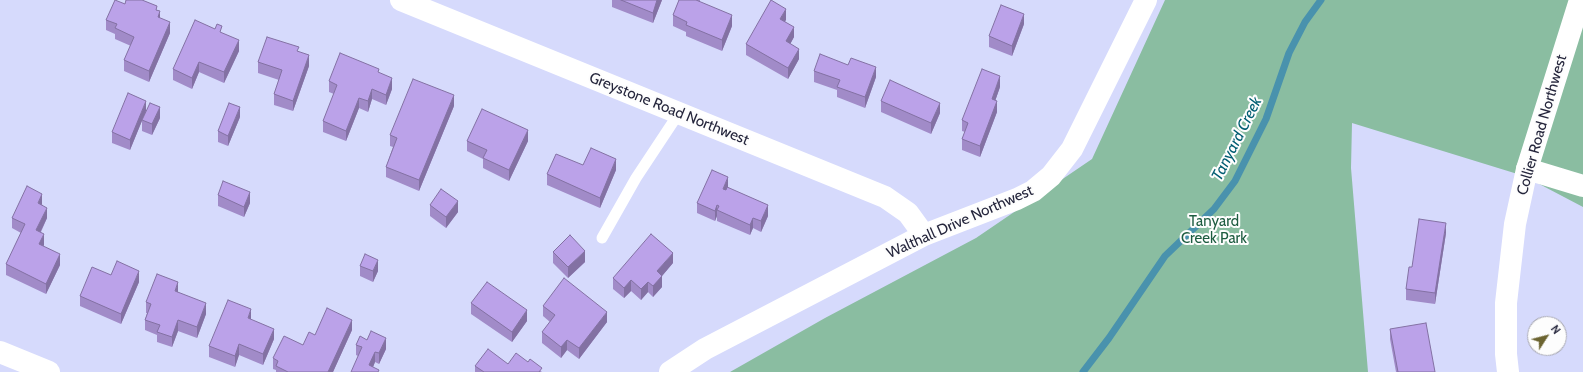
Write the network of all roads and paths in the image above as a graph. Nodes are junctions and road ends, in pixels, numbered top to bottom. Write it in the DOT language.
graph roads {
  1 [pos="401,0"];
  2 [pos="1146,0"];
  3 [pos="1580,0"];
  4 [pos="679,113"];
  5 [pos="1527,168"];
  6 [pos="1583,186"];
  7 [pos="924,235"];
  8 [pos="602,238"];
  9 [pos="0,352"];
  10 [pos="49,372"];
  11 [pos="670,372"];
  12 [pos="1508,372"];
  1 -- 4 [label="street, Greystone Road Northwest"];
  2 -- 7 [label="street, Walthall Drive Northwest"];
  3 -- 5 [label="street, Collier Road Northwest"];
  4 -- 7 [label="street, Greystone Road Northwest"];
  4 -- 8 [label="lane"];
  5 -- 6 [label="street"];
  5 -- 12 [label="street, Collier Road Northwest"];
  7 -- 11 [label="street, Walthall Drive Northwest"];
  9 -- 10 [label="street"];
}
